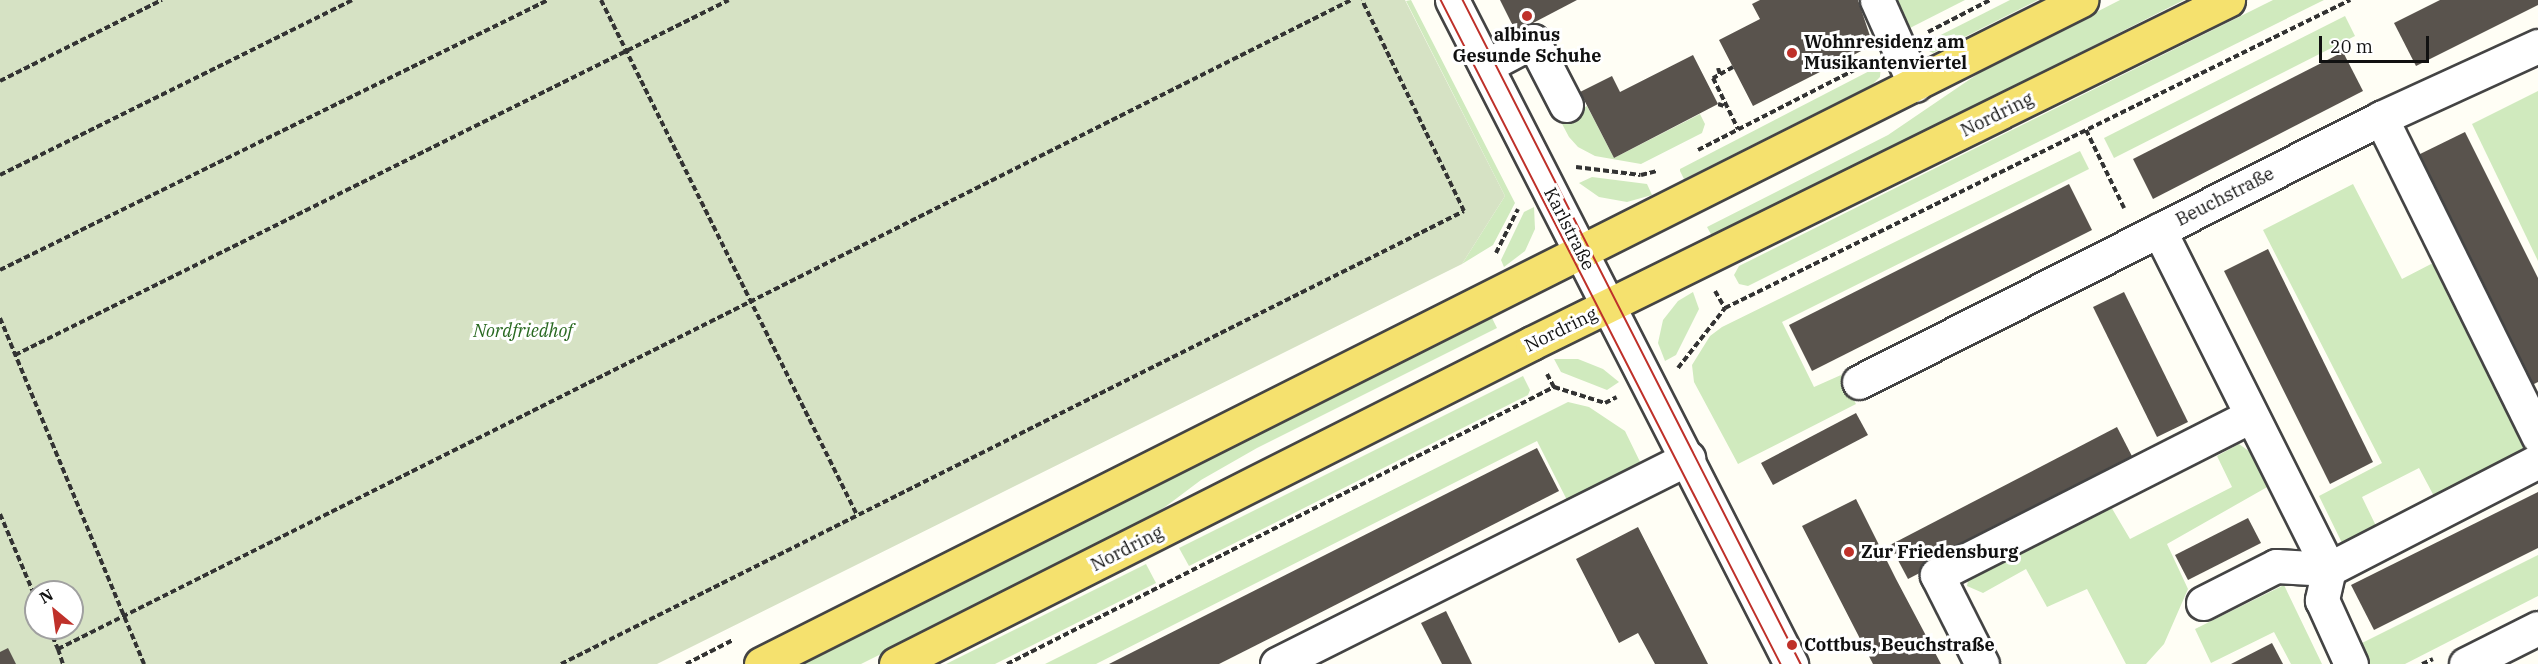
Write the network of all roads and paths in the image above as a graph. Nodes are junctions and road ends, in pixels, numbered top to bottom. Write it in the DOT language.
graph roads {
  1 [pos="162,0"];
  2 [pos="352,0"];
  3 [pos="548,0"];
  4 [pos="601,0"];
  5 [pos="729,0"];
  6 [pos="1351,0"];
  7 [pos="1362,0"];
  8 [pos="1452,0"];
  9 [pos="1877,0"];
  10 [pos="1990,0"];
  11 [pos="2081,0"];
  12 [pos="2228,0"];
  13 [pos="2350,0"];
  14 [pos="2538,46"];
  15 [pos="1897,48"];
  16 [pos="626,51"];
  17 [pos="1486,66"];
  18 [pos="1733,67"];
  19 [pos="1718,68"];
  20 [pos="1720,74"];
  21 [pos="0,81"];
  22 [pos="1915,85"];
  23 [pos="1718,104"];
  24 [pos="1566,105"];
  25 [pos="1727,107"];
  26 [pos="2381,118"];
  27 [pos="1738,129"];
  28 [pos="2086,130"];
  29 [pos="1696,151"];
  30 [pos="1665,167"];
  31 [pos="0,175"];
  32 [pos="1546,183"];
  33 [pos="2149,234"];
  34 [pos="1581,251"];
  35 [pos="0,270"];
  36 [pos="751,300"];
  37 [pos="1609,307"];
  38 [pos="0,318"];
  39 [pos="15,356"];
  40 [pos="1647,382"];
  41 [pos="1859,382"];
  42 [pos="2251,416"];
  43 [pos="2538,436"];
  44 [pos="1688,458"];
  45 [pos="2538,461"];
  46 [pos="0,514"];
  47 [pos="857,515"];
  48 [pos="2329,569"];
  49 [pos="28,580"];
  50 [pos="2202,603"];
  51 [pos="122,617"];
  52 [pos="2538,628"];
  53 [pos="54,640"];
  54 [pos="58,649"];
  55 [pos="63,664"];
  56 [pos="144,664"];
  57 [pos="561,664"];
  58 [pos="761,664"];
  59 [pos="896,664"];
  60 [pos="1007,664"];
  61 [pos="1277,664"];
  62 [pos="1791,664"];
  63 [pos="1982,664"];
  64 [pos="2351,664"];
  65 [pos="2466,664"];
  1 -- 21 [label="path"];
  2 -- 31 [label="path"];
  3 -- 35 [label="path"];
  4 -- 16 [label="path"];
  5 -- 16 [label="path"];
  6 -- 36 [label="path"];
  7 -- 47 [label="path"];
  8 -- 17 [label="street, Karlstraße"];
  9 -- 15 [label="street"];
  10 -- 15 [label="path"];
  11 -- 22 [label="main road"];
  12 -- 37 [label="main road, Nordring"];
  13 -- 28 [label="path"];
  14 -- 26 [label="street, Beuchstraße"];
  15 -- 22 [label="street"];
  15 -- 27 [label="path"];
  16 -- 36 [label="path"];
  16 -- 39 [label="path"];
  17 -- 24 [label="street"];
  17 -- 32 [label="street, Karlstraße"];
  18 -- 20 [label="path"];
  19 -- 20 [label="path"];
  20 -- 25 [label="path"];
  22 -- 34 [label="main road"];
  23 -- 25 [label="path"];
  25 -- 27 [label="path"];
  26 -- 33 [label="street, Beuchstraße"];
  26 -- 43 [label="street"];
  27 -- 29 [label="path"];
  28 -- 33 [label="path"];
  28 -- 40 [label="path"];
  30 -- 32 [label="path"];
  32 -- 34 [label="street, Karlstraße"];
  33 -- 41 [label="street"];
  33 -- 42 [label="street, Beuchstraße"];
  34 -- 37 [label="street, Karlstraße"];
  34 -- 58 [label="main road"];
  36 -- 47 [label="path"];
  36 -- 51 [label="path"];
  37 -- 40 [label="street, Karlstraße"];
  37 -- 59 [label="main road, Nordring"];
  38 -- 39 [label="path"];
  39 -- 51 [label="path"];
  40 -- 44 [label="street, Karlstraße"];
  40 -- 60 [label="path"];
  42 -- 48 [label="street, Beuchstraße"];
  42 -- 63 [label="street"];
  44 -- 61 [label="street"];
  44 -- 62 [label="street, Karlstraße"];
  45 -- 48 [label="street"];
  46 -- 49 [label="path"];
  47 -- 57 [label="path"];
  48 -- 50 [label="street"];
  48 -- 64 [label="street"];
  51 -- 54 [label="path"];
  51 -- 56 [label="path"];
  52 -- 65 [label="street"];
  53 -- 54 [label="path"];
  54 -- 55 [label="path"];
}
